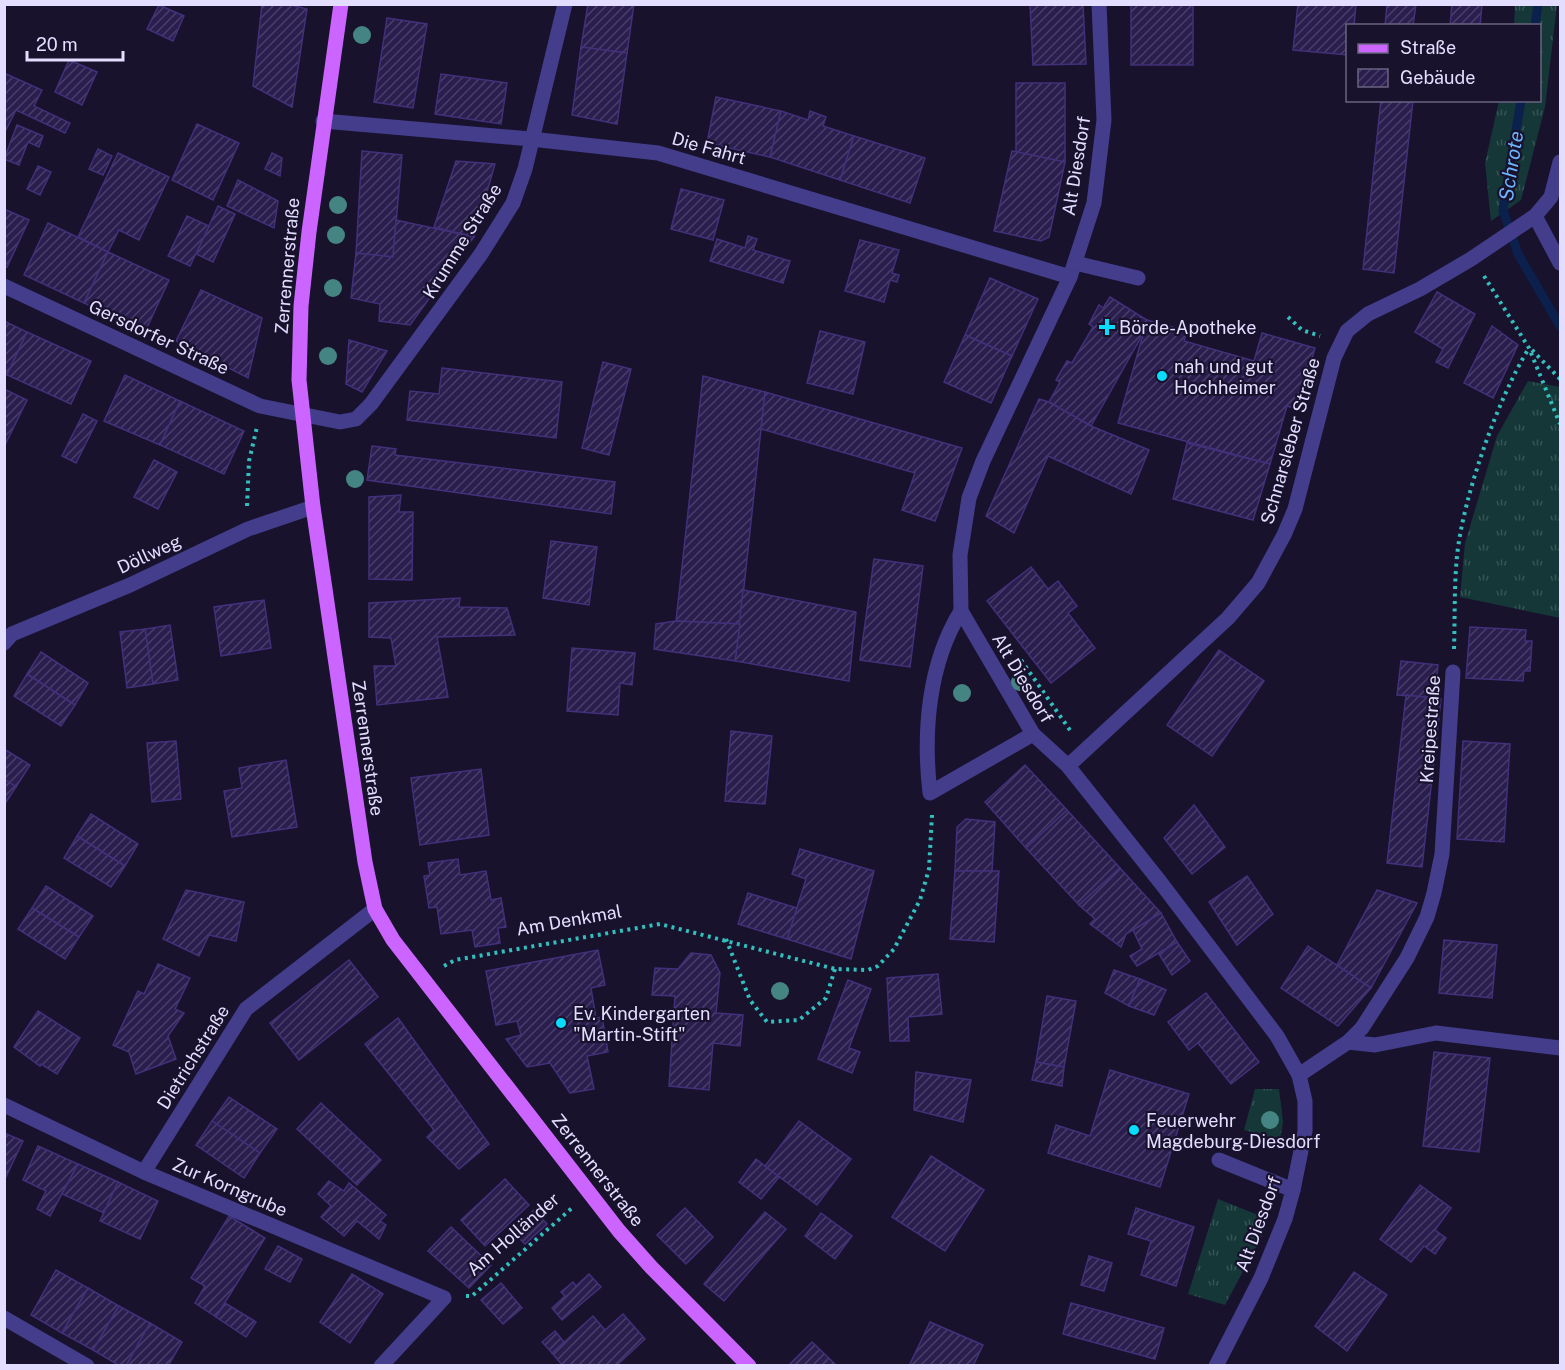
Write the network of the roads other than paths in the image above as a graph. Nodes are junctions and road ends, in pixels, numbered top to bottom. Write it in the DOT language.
graph roads {
  1 [pos="341,4"];
  2 [pos="565,4"];
  3 [pos="1099,4"];
  4 [pos="323,121"];
  5 [pos="531,138"];
  6 [pos="1560,162"];
  7 [pos="1535,216"];
  8 [pos="1560,264"];
  9 [pos="1073,270"];
  10 [pos="1138,278"];
  11 [pos="4,286"];
  12 [pos="300,415"];
  13 [pos="313,507"];
  14 [pos="961,611"];
  15 [pos="4,643"];
  16 [pos="1453,672"];
  17 [pos="1033,734"];
  18 [pos="1068,766"];
  19 [pos="375,909"];
  20 [pos="1348,1042"];
  21 [pos="1560,1048"];
  22 [pos="1299,1075"];
  23 [pos="4,1105"];
  24 [pos="1219,1160"];
  25 [pos="144,1172"];
  26 [pos="1293,1190"];
  27 [pos="4,1318"];
  28 [pos="87,1365"];
  29 [pos="381,1365"];
  30 [pos="748,1365"];
  31 [pos="1216,1365"];
  1 -- 4 [label="main road, Zerrennerstraße"];
  2 -- 5 [label="street, Krumme Straße"];
  3 -- 9 [label="street, Alt Diesdorf"];
  4 -- 5 [label="street, Die Fahrt"];
  4 -- 12 [label="main road, Zerrennerstraße"];
  5 -- 9 [label="street, Die Fahrt"];
  5 -- 12 [label="street, Krumme Straße"];
  6 -- 7 [label="street"];
  7 -- 8 [label="street"];
  7 -- 18 [label="street, Schnarsleber Straße"];
  9 -- 10 [label="street, Die Fahrt"];
  9 -- 14 [label="street, Alt Diesdorf"];
  11 -- 12 [label="street, Gersdorfer Straße"];
  12 -- 13 [label="main road, Zerrennerstraße"];
  13 -- 15 [label="street, Döllweg"];
  13 -- 19 [label="main road, Zerrennerstraße"];
  14 -- 17 [label="street, Alt Diesdorf"];
  14 -- 17 [label="street"];
  16 -- 20 [label="street, Kreipestraße"];
  17 -- 18 [label="street, Alt Diesdorf"];
  18 -- 22 [label="street, Alt Diesdorf"];
  19 -- 25 [label="street, Dietrichstraße"];
  19 -- 30 [label="main road, Zerrennerstraße"];
  20 -- 21 [label="street"];
  20 -- 22 [label="street, Kreipestraße"];
  22 -- 26 [label="street, Alt Diesdorf"];
  23 -- 25 [label="street, Zur Korngrube"];
  24 -- 26 [label="street"];
  25 -- 29 [label="street, Zur Korngrube"];
  26 -- 31 [label="street, Alt Diesdorf"];
  27 -- 28 [label="street"];
}
